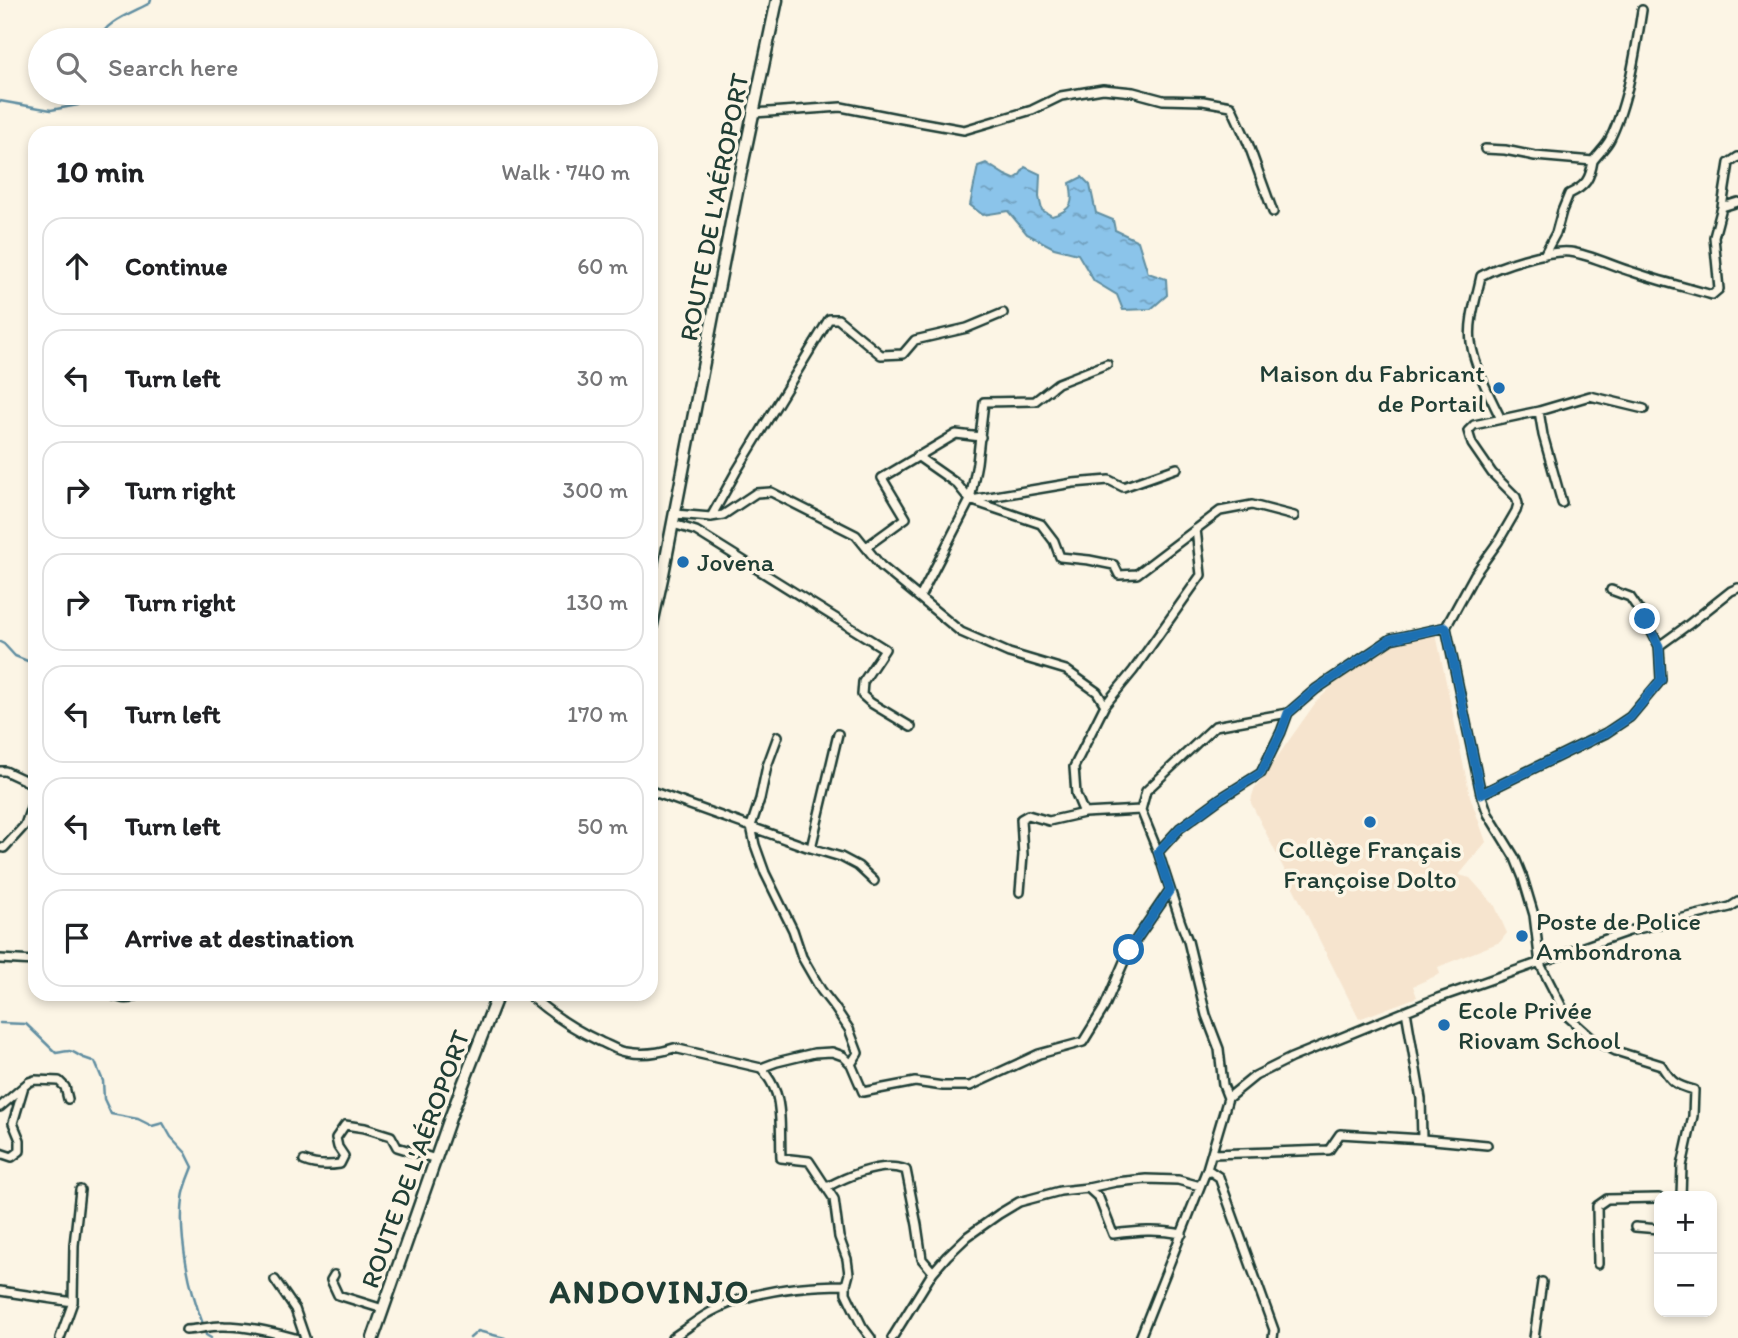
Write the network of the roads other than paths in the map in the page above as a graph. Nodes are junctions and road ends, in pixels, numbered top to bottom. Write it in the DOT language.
graph roads {
  1 [pos="777,0"];
  2 [pos="1642,10"];
  3 [pos="754,113"];
  4 [pos="1485,149"];
  5 [pos="1738,157"];
  6 [pos="1593,161"];
  7 [pos="1738,202"];
  8 [pos="1723,207"];
  9 [pos="1273,212"];
  10 [pos="1544,255"];
  11 [pos="1003,313"];
  12 [pos="1107,364"];
  13 [pos="1644,410"];
  14 [pos="1539,411"];
  15 [pos="1502,419"];
  16 [pos="981,437"];
  17 [pos="917,456"];
  18 [pos="1177,468"];
  19 [pos="970,500"];
  20 [pos="1562,503"];
  21 [pos="1294,516"];
  22 [pos="711,517"];
  23 [pos="674,519"];
  24 [pos="1196,529"];
  25 [pos="866,547"];
  26 [pos="1738,588"];
  27 [pos="1611,590"];
  28 [pos="658,596"];
  29 [pos="920,597"];
  30 [pos="1446,627"];
  31 [pos="1659,646"];
  32 [pos="1105,705"];
  33 [pos="1288,713"];
  34 [pos="911,727"];
  35 [pos="838,734"];
  36 [pos="778,736"];
  37 [pos="0,771"];
  38 [pos="28,782"];
  39 [pos="658,793"];
  40 [pos="1481,794"];
  41 [pos="1141,810"];
  42 [pos="1084,813"];
  43 [pos="28,816"];
  44 [pos="751,826"];
  45 [pos="0,847"];
  46 [pos="811,848"];
  47 [pos="1158,852"];
  48 [pos="874,881"];
  49 [pos="1170,890"];
  50 [pos="1020,892"];
  51 [pos="1738,902"];
  52 [pos="0,959"];
  53 [pos="28,961"];
  54 [pos="1540,964"];
  55 [pos="495,1001"];
  56 [pos="536,1001"];
  57 [pos="1406,1012"];
  58 [pos="851,1064"];
  59 [pos="761,1068"];
  60 [pos="24,1086"];
  61 [pos="68,1098"];
  62 [pos="1228,1098"];
  63 [pos="0,1107"];
  64 [pos="1422,1139"];
  65 [pos="1487,1145"];
  66 [pos="0,1153"];
  67 [pos="1212,1154"];
  68 [pos="436,1158"];
  69 [pos="304,1161"];
  70 [pos="1207,1169"];
  71 [pos="1200,1186"];
  72 [pos="827,1187"];
  73 [pos="1088,1188"];
  74 [pos="80,1190"];
  75 [pos="1681,1191"];
  76 [pos="1654,1198"];
  77 [pos="1635,1227"];
  78 [pos="1654,1228"];
  79 [pos="1182,1234"];
  80 [pos="1598,1264"];
  81 [pos="933,1272"];
  82 [pos="334,1275"];
  83 [pos="275,1280"];
  84 [pos="1542,1282"];
  85 [pos="846,1285"];
  86 [pos="0,1291"];
  87 [pos="73,1302"];
  88 [pos="383,1309"];
  89 [pos="186,1330"];
  90 [pos="60,1338"];
  91 [pos="295,1338"];
  92 [pos="305,1338"];
  93 [pos="373,1338"];
  94 [pos="672,1338"];
  95 [pos="871,1338"];
  96 [pos="891,1338"];
  97 [pos="1140,1338"];
  98 [pos="1273,1338"];
  99 [pos="1534,1338"];
  1 -- 3 [label="main road, ROUTE DE L'AÉROPORT"];
  2 -- 6 [label="street"];
  3 -- 9 [label="street"];
  3 -- 23 [label="main road, ROUTE DE L'AÉROPORT"];
  4 -- 6 [label="street"];
  5 -- 8 [label="street"];
  6 -- 10 [label="street"];
  7 -- 8 [label="street"];
  8 -- 10 [label="street"];
  10 -- 15 [label="street"];
  11 -- 22 [label="street"];
  12 -- 16 [label="street"];
  13 -- 14 [label="street"];
  14 -- 15 [label="street"];
  14 -- 20 [label="street"];
  15 -- 30 [label="street"];
  16 -- 17 [label="street"];
  16 -- 19 [label="street"];
  17 -- 19 [label="street"];
  17 -- 25 [label="street"];
  18 -- 19 [label="street"];
  19 -- 24 [label="street"];
  19 -- 29 [label="street"];
  21 -- 24 [label="street"];
  22 -- 23 [label="street"];
  22 -- 25 [label="street"];
  23 -- 28 [label="main road, ROUTE DE L'AÉROPORT"];
  23 -- 34 [label="street"];
  24 -- 32 [label="street"];
  25 -- 29 [label="street"];
  26 -- 31 [label="street"];
  27 -- 31 [label="street"];
  29 -- 32 [label="street"];
  30 -- 33 [label="street"];
  30 -- 40 [label="street"];
  31 -- 40 [label="street"];
  32 -- 42 [label="street"];
  33 -- 41 [label="street"];
  33 -- 47 [label="street"];
  35 -- 46 [label="street"];
  36 -- 44 [label="street"];
  37 -- 38 [label="street"];
  39 -- 44 [label="street"];
  40 -- 54 [label="street"];
  41 -- 42 [label="street"];
  41 -- 47 [label="street"];
  42 -- 50 [label="street"];
  43 -- 45 [label="street"];
  44 -- 46 [label="street"];
  44 -- 58 [label="street"];
  46 -- 48 [label="street"];
  47 -- 49 [label="street"];
  49 -- 58 [label="street"];
  49 -- 62 [label="street"];
  51 -- 54 [label="street"];
  52 -- 53 [label="street"];
  54 -- 57 [label="street"];
  54 -- 75 [label="street"];
  55 -- 68 [label="main road, ROUTE DE L'AÉROPORT"];
  56 -- 59 [label="street"];
  57 -- 62 [label="street"];
  57 -- 64 [label="street"];
  58 -- 59 [label="street"];
  59 -- 72 [label="street"];
  60 -- 61 [label="street"];
  60 -- 63 [label="street"];
  60 -- 66 [label="street"];
  62 -- 67 [label="street"];
  64 -- 65 [label="street"];
  64 -- 67 [label="street"];
  67 -- 70 [label="street"];
  68 -- 69 [label="street"];
  68 -- 88 [label="main road, ROUTE DE L'AÉROPORT"];
  70 -- 71 [label="street"];
  70 -- 98 [label="street"];
  71 -- 73 [label="street"];
  71 -- 79 [label="street"];
  72 -- 81 [label="street"];
  72 -- 85 [label="street"];
  73 -- 79 [label="street"];
  73 -- 81 [label="street"];
  74 -- 87 [label="street"];
  76 -- 80 [label="street"];
  77 -- 78 [label="street"];
  79 -- 97 [label="street"];
  81 -- 96 [label="street"];
  82 -- 88 [label="street"];
  83 -- 92 [label="street"];
  84 -- 99 [label="street"];
  85 -- 94 [label="street"];
  85 -- 95 [label="street"];
  86 -- 87 [label="street"];
  87 -- 90 [label="street"];
  88 -- 93 [label="main road, ROUTE DE L'AÉROPORT"];
  89 -- 91 [label="street"];
}
